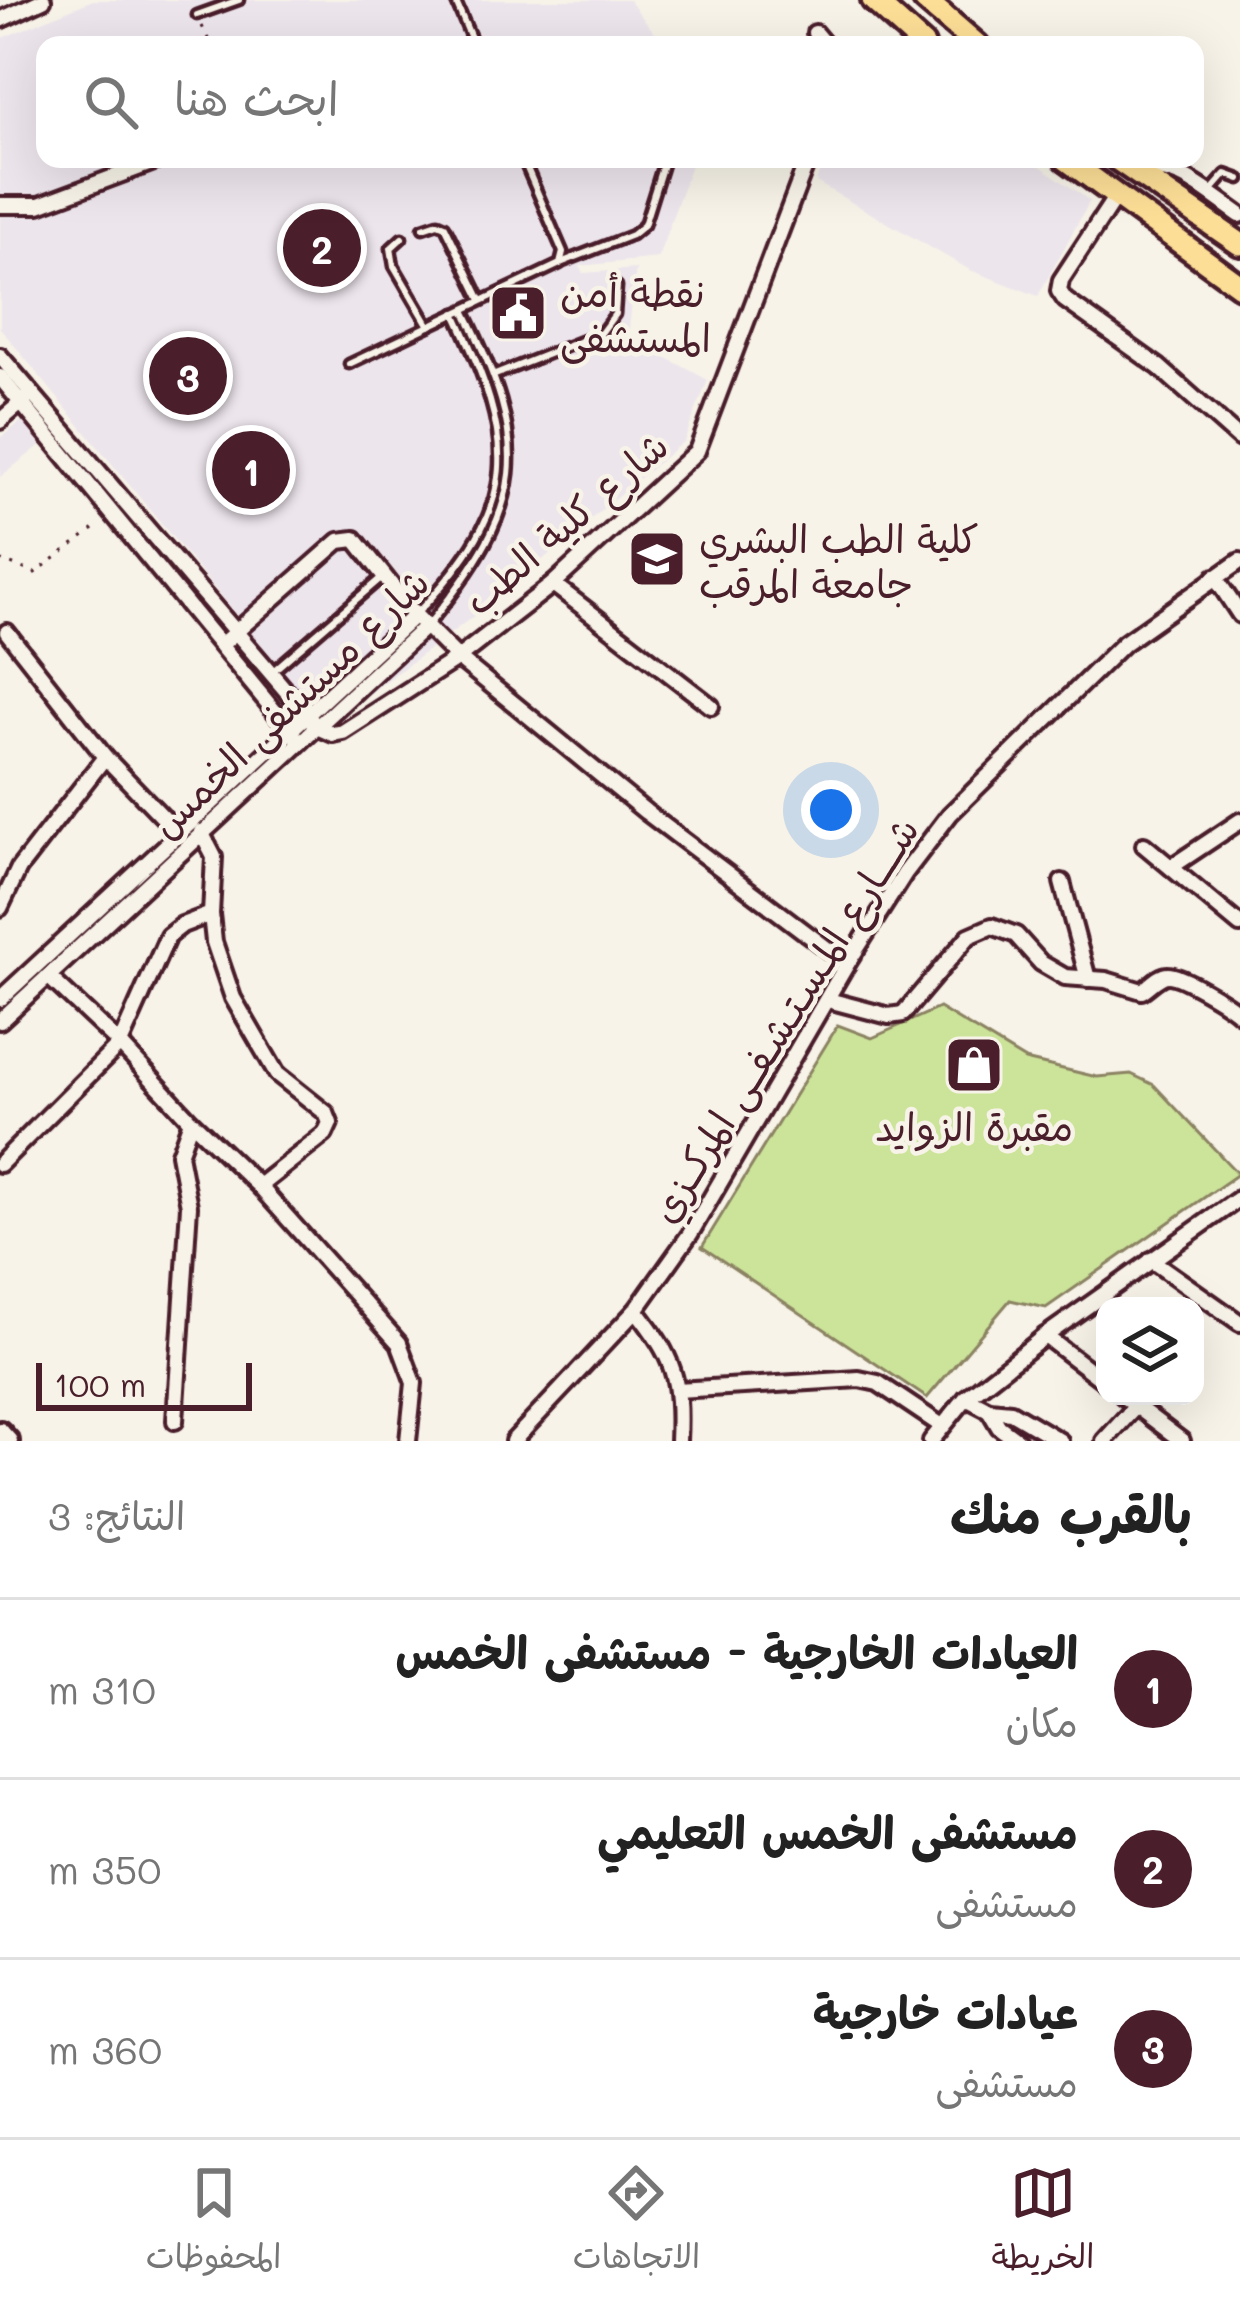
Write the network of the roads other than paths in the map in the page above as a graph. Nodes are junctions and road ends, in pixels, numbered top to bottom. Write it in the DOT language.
graph roads {
  1 [pos="43,0"];
  2 [pos="239,0"];
  3 [pos="455,0"];
  4 [pos="873,0"];
  5 [pos="925,0"];
  6 [pos="196,15"];
  7 [pos="0,20"];
  8 [pos="470,36"];
  9 [pos="913,36"];
  10 [pos="967,36"];
  11 [pos="138,168"];
  12 [pos="527,168"];
  13 [pos="662,168"];
  14 [pos="805,168"];
  15 [pos="1078,168"];
  16 [pos="1128,168"];
  17 [pos="1168,168"];
  18 [pos="1240,179"];
  19 [pos="1209,193"];
  20 [pos="1116,196"];
  21 [pos="0,206"];
  22 [pos="1240,215"];
  23 [pos="423,228"];
  24 [pos="402,238"];
  25 [pos="1240,244"];
  26 [pos="563,262"];
  27 [pos="617,286"];
  28 [pos="1240,286"];
  29 [pos="481,300"];
  30 [pos="460,312"];
  31 [pos="429,326"];
  32 [pos="0,356"];
  33 [pos="349,364"];
  34 [pos="495,374"];
  35 [pos="0,377"];
  36 [pos="26,399"];
  37 [pos="0,422"];
  38 [pos="1240,439"];
  39 [pos="1240,561"];
  40 [pos="384,575"];
  41 [pos="1215,577"];
  42 [pos="553,584"];
  43 [pos="1240,615"];
  44 [pos="421,621"];
  45 [pos="7,632"];
  46 [pos="235,632"];
  47 [pos="221,645"];
  48 [pos="458,658"];
  49 [pos="271,673"];
  50 [pos="711,706"];
  51 [pos="313,722"];
  52 [pos="295,737"];
  53 [pos="105,757"];
  54 [pos="1240,820"];
  55 [pos="201,832"];
  56 [pos="179,834"];
  57 [pos="1144,845"];
  58 [pos="1171,867"];
  59 [pos="1062,882"];
  60 [pos="0,908"];
  61 [pos="211,914"];
  62 [pos="1240,925"];
  63 [pos="847,964"];
  64 [pos="48,976"];
  65 [pos="1088,979"];
  66 [pos="0,999"];
  67 [pos="828,1000"];
  68 [pos="1240,1014"];
  69 [pos="0,1021"];
  70 [pos="120,1044"];
  71 [pos="191,1121"];
  72 [pos="0,1164"];
  73 [pos="259,1186"];
  74 [pos="1240,1198"];
  75 [pos="1151,1260"];
  76 [pos="636,1310"];
  77 [pos="1240,1323"];
  78 [pos="1046,1336"];
  79 [pos="1096,1375"];
  80 [pos="677,1390"];
  81 [pos="966,1398"];
  82 [pos="1127,1405"];
  83 [pos="1135,1405"];
  84 [pos="988,1410"];
  85 [pos="175,1421"];
  86 [pos="942,1426"];
  87 [pos="0,1432"];
  88 [pos="9,1441"];
  89 [pos="407,1441"];
  90 [pos="513,1441"];
  91 [pos="678,1441"];
  92 [pos="932,1441"];
  93 [pos="1018,1441"];
  94 [pos="1060,1441"];
  95 [pos="1104,1441"];
  96 [pos="1182,1441"];
  1 -- 7 [label="street"];
  2 -- 6 [label="lane"];
  3 -- 8 [label="lane"];
  4 -- 9 [label="highway"];
  5 -- 10 [label="highway"];
  11 -- 21 [label="street"];
  12 -- 26 [label="lane"];
  13 -- 26 [label="lane"];
  14 -- 42 [label="street, شارع كلية الطب"];
  15 -- 20 [label="highway"];
  16 -- 25 [label="highway"];
  17 -- 19 [label="street"];
  18 -- 19 [label="lane"];
  19 -- 22 [label="street"];
  20 -- 28 [label="highway"];
  20 -- 38 [label="street"];
  23 -- 29 [label="lane"];
  24 -- 31 [label="lane"];
  26 -- 29 [label="lane"];
  27 -- 34 [label="lane"];
  29 -- 30 [label="lane"];
  30 -- 31 [label="lane"];
  30 -- 34 [label="lane, شارع مستشفى الخمس"];
  30 -- 44 [label="lane, شارع مستشفى الخمس"];
  31 -- 33 [label="lane"];
  32 -- 36 [label="street"];
  34 -- 44 [label="lane, شارع مستشفى الخمس"];
  35 -- 36 [label="street"];
  36 -- 37 [label="street"];
  36 -- 46 [label="street"];
  36 -- 47 [label="street"];
  39 -- 41 [label="street, شــــارع المـسـتـشـفــى المركــزي"];
  40 -- 44 [label="street"];
  40 -- 46 [label="street"];
  40 -- 49 [label="lane"];
  41 -- 43 [label="street"];
  41 -- 63 [label="street, شــــارع المـسـتـشـفــى المركــزي"];
  42 -- 48 [label="street, شارع كلية الطب"];
  42 -- 50 [label="street"];
  44 -- 48 [label="street"];
  44 -- 51 [label="street, شارع مستشفى الخمس"];
  45 -- 53 [label="street"];
  46 -- 47 [label="street"];
  46 -- 49 [label="street"];
  47 -- 52 [label="street"];
  48 -- 51 [label="street, شارع كلية الطب"];
  48 -- 63 [label="street"];
  49 -- 51 [label="street"];
  51 -- 52 [label="street, شارع مستشفى الخمس"];
  52 -- 55 [label="street, شارع مستشفى الخمس"];
  52 -- 56 [label="street, شارع مستشفى الخمس"];
  53 -- 56 [label="street"];
  53 -- 60 [label="street"];
  54 -- 58 [label="street"];
  55 -- 61 [label="street"];
  55 -- 64 [label="street, شارع مستشفى الخمس"];
  56 -- 66 [label="street, شارع مستشفى الخمس"];
  57 -- 58 [label="street"];
  58 -- 62 [label="street"];
  59 -- 65 [label="street"];
  61 -- 70 [label="street"];
  61 -- 73 [label="street"];
  63 -- 67 [label="street, شــــارع المـسـتـشـفــى المركــزي"];
  64 -- 69 [label="street, شارع مستشفى الخمس"];
  64 -- 70 [label="street"];
  65 -- 67 [label="street"];
  65 -- 68 [label="street"];
  67 -- 76 [label="street, شــــارع المـسـتـشـفــى المركــزي"];
  70 -- 71 [label="street"];
  70 -- 72 [label="street"];
  71 -- 73 [label="street"];
  71 -- 85 [label="street"];
  73 -- 89 [label="street"];
  74 -- 75 [label="street"];
  75 -- 77 [label="street"];
  75 -- 78 [label="street"];
  76 -- 80 [label="street"];
  76 -- 90 [label="street, شــــارع المـسـتـشـفــى المركــزي"];
  78 -- 79 [label="street"];
  78 -- 81 [label="street"];
  80 -- 86 [label="street"];
  80 -- 91 [label="street"];
  81 -- 84 [label="street"];
  81 -- 86 [label="street"];
  82 -- 95 [label="street"];
  83 -- 96 [label="street"];
  84 -- 93 [label="street"];
  84 -- 94 [label="street"];
  86 -- 92 [label="street"];
  87 -- 88 [label="street"];
}
